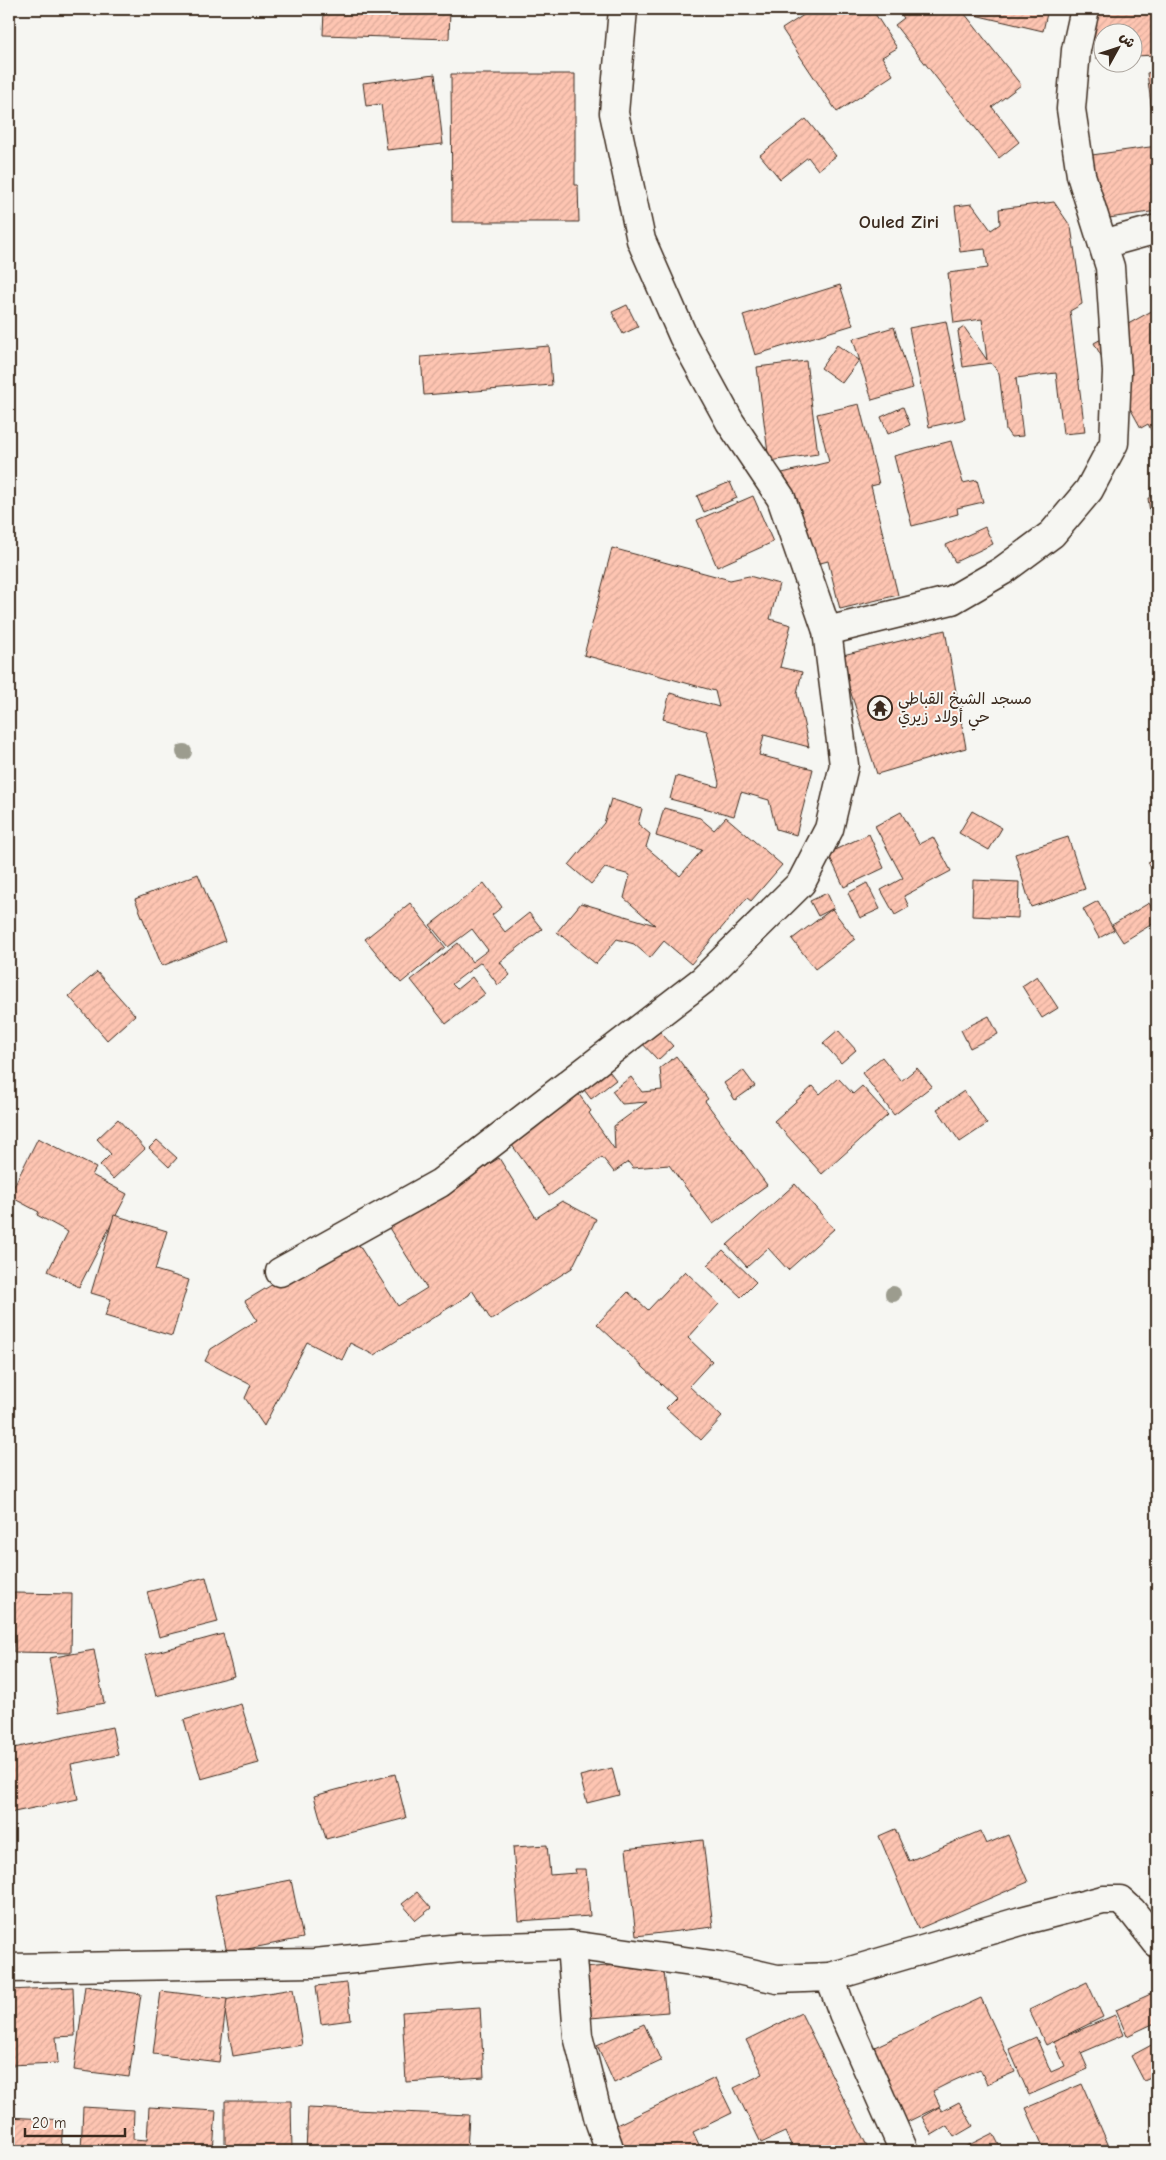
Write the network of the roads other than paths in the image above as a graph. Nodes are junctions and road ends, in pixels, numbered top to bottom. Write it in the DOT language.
graph roads {
  1 [pos="623,9"];
  2 [pos="1085,9"];
  3 [pos="1157,229"];
  4 [pos="1103,244"];
  5 [pos="827,631"];
  6 [pos="280,1272"];
  7 [pos="1157,1943"];
  8 [pos="571,1945"];
  9 [pos="9,1968"];
  10 [pos="830,1977"];
  11 [pos="610,2151"];
  12 [pos="904,2151"];
  1 -- 5 [label="street"];
  2 -- 4 [label="street"];
  3 -- 4 [label="street"];
  4 -- 5 [label="street"];
  5 -- 6 [label="street"];
  7 -- 10 [label="street"];
  8 -- 9 [label="street"];
  8 -- 10 [label="street"];
  8 -- 11 [label="street"];
  10 -- 12 [label="street"];
}
